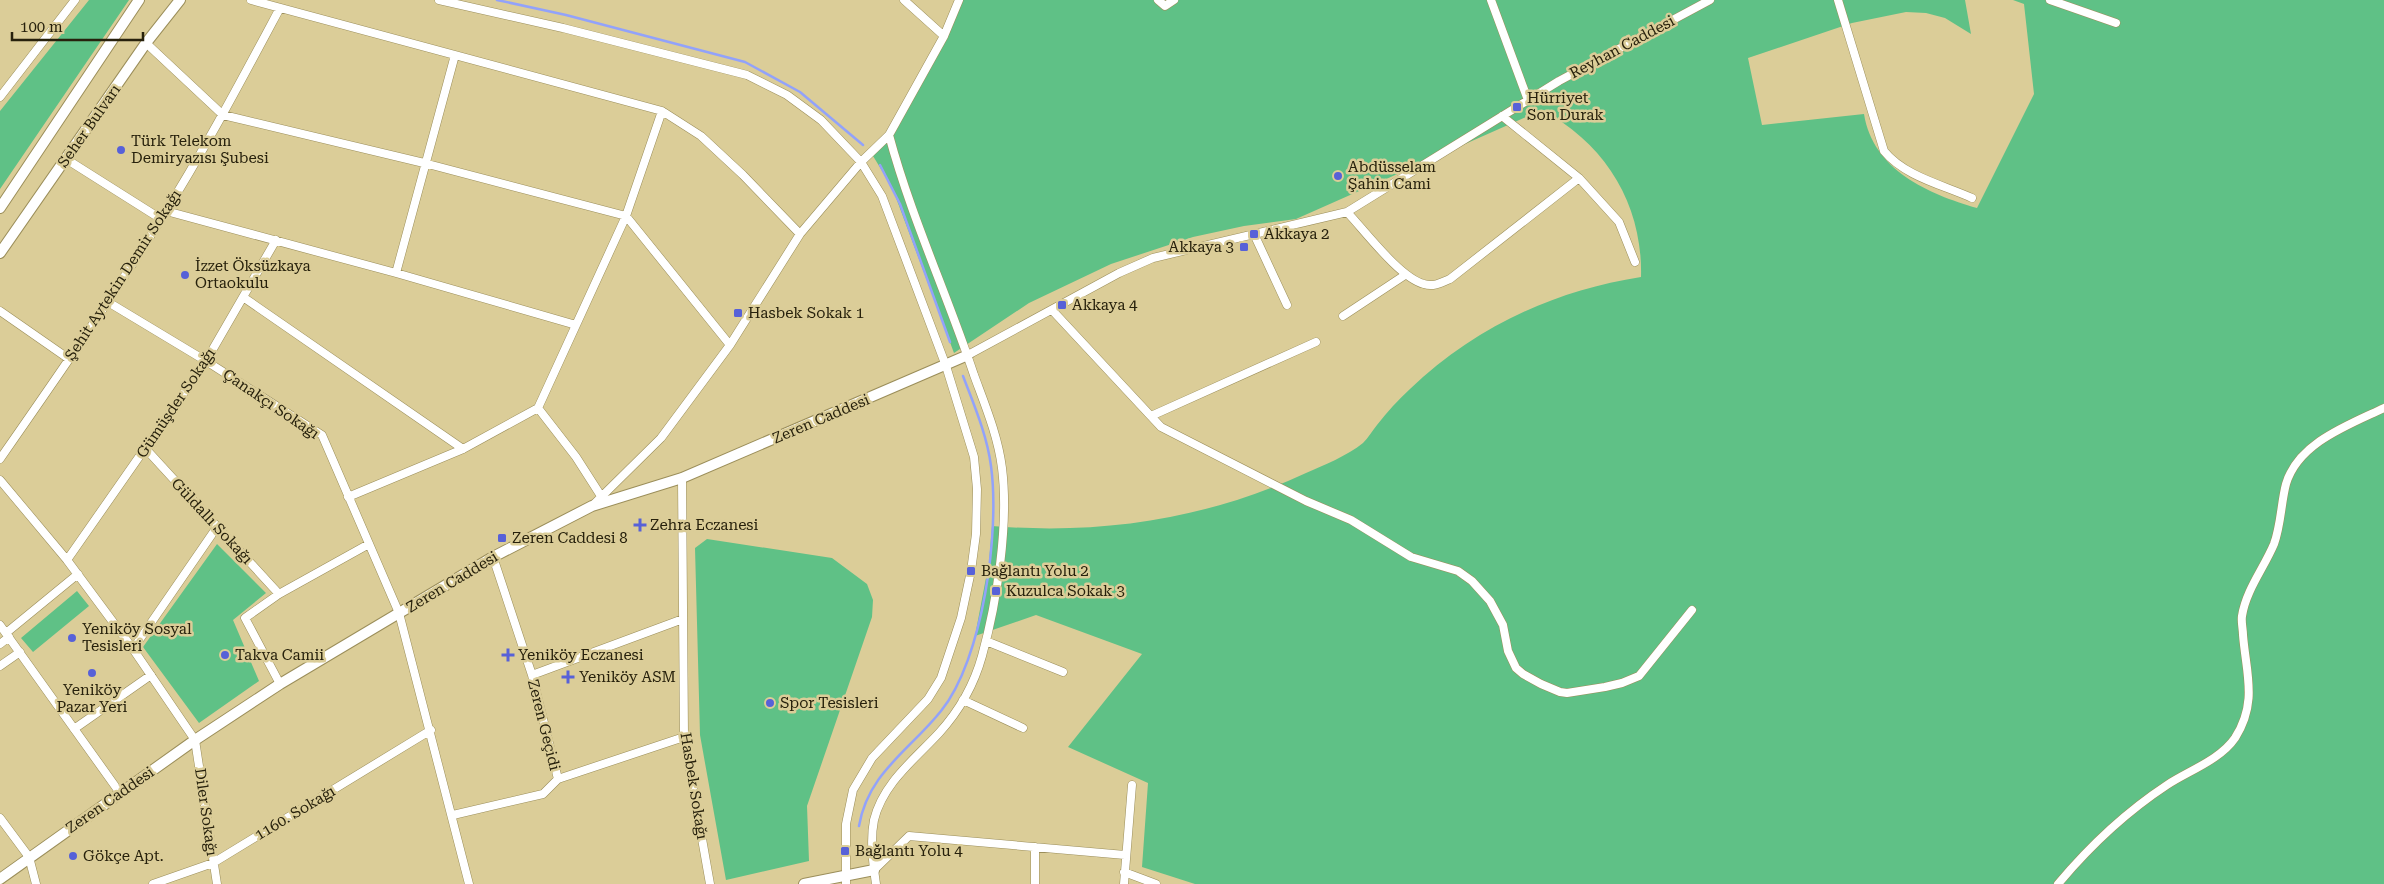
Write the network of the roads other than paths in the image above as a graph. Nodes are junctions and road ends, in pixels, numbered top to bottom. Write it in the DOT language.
graph roads {
  1 [pos="75,0"];
  2 [pos="139,0"];
  3 [pos="180,0"];
  4 [pos="251,0"];
  5 [pos="439,0"];
  6 [pos="904,0"];
  7 [pos="959,0"];
  8 [pos="1158,0"];
  9 [pos="1174,0"];
  10 [pos="1491,0"];
  11 [pos="1710,0"];
  12 [pos="1838,0"];
  13 [pos="2050,0"];
  14 [pos="280,8"];
  15 [pos="2116,22"];
  16 [pos="944,36"];
  17 [pos="146,44"];
  18 [pos="455,55"];
  19 [pos="0,97"];
  20 [pos="1528,100"];
  21 [pos="662,111"];
  22 [pos="223,115"];
  23 [pos="1502,116"];
  24 [pos="889,134"];
  25 [pos="66,159"];
  26 [pos="861,162"];
  27 [pos="424,163"];
  28 [pos="1579,178"];
  29 [pos="1972,198"];
  30 [pos="0,208"];
  31 [pos="166,211"];
  32 [pos="1347,212"];
  33 [pos="626,216"];
  34 [pos="161,219"];
  35 [pos="800,234"];
  36 [pos="1254,234"];
  37 [pos="276,240"];
  38 [pos="0,253"];
  39 [pos="1635,262"];
  40 [pos="396,272"];
  41 [pos="1405,275"];
  42 [pos="243,297"];
  43 [pos="108,302"];
  44 [pos="1287,305"];
  45 [pos="1052,310"];
  46 [pos="0,311"];
  47 [pos="1343,316"];
  48 [pos="576,325"];
  49 [pos="1316,342"];
  50 [pos="730,345"];
  51 [pos="968,355"];
  52 [pos="69,359"];
  53 [pos="206,361"];
  54 [pos="946,366"];
  55 [pos="538,408"];
  56 [pos="2384,408"];
  57 [pos="1150,416"];
  58 [pos="145,448"];
  59 [pos="463,449"];
  60 [pos="0,459"];
  61 [pos="682,478"];
  62 [pos="0,480"];
  63 [pos="601,496"];
  64 [pos="348,497"];
  65 [pos="592,506"];
  66 [pos="217,527"];
  67 [pos="369,544"];
  68 [pos="493,557"];
  69 [pos="67,560"];
  70 [pos="78,574"];
  71 [pos="278,594"];
  72 [pos="1692,610"];
  73 [pos="399,613"];
  74 [pos="684,619"];
  75 [pos="0,626"];
  76 [pos="7,635"];
  77 [pos="986,641"];
  78 [pos="0,644"];
  79 [pos="133,649"];
  80 [pos="20,652"];
  81 [pos="0,666"];
  82 [pos="1063,672"];
  83 [pos="532,675"];
  84 [pos="151,676"];
  85 [pos="280,684"];
  86 [pos="964,700"];
  87 [pos="1023,728"];
  88 [pos="74,729"];
  89 [pos="431,730"];
  90 [pos="684,737"];
  91 [pos="195,740"];
  92 [pos="558,779"];
  93 [pos="1132,785"];
  94 [pos="120,793"];
  95 [pos="453,816"];
  96 [pos="0,818"];
  97 [pos="1035,847"];
  98 [pos="1125,855"];
  99 [pos="29,857"];
  100 [pos="213,863"];
  101 [pos="874,870"];
  102 [pos="1124,872"];
  103 [pos="0,879"];
  104 [pos="846,879"];
  105 [pos="36,884"];
  106 [pos="153,884"];
  107 [pos="217,884"];
  108 [pos="470,884"];
  109 [pos="710,884"];
  110 [pos="804,884"];
  111 [pos="876,884"];
  112 [pos="1035,884"];
  113 [pos="1124,884"];
  114 [pos="1156,884"];
  115 [pos="2058,884"];
  1 -- 19 [label="street"];
  2 -- 30 [label="street, Seher Bulvarı"];
  3 -- 17 [label="street, Seher Bulvarı"];
  4 -- 14 [label="street"];
  5 -- 26 [label="street"];
  6 -- 16 [label="street"];
  7 -- 16 [label="street"];
  8 -- 9 [label="street"];
  10 -- 20 [label="street"];
  11 -- 20 [label="street, Reyhan Caddesi"];
  12 -- 29 [label="street"];
  13 -- 15 [label="street"];
  14 -- 18 [label="street"];
  14 -- 22 [label="street, Şehit Aytekin Demir Sokağı"];
  16 -- 24 [label="street"];
  17 -- 22 [label="street"];
  17 -- 25 [label="street, Seher Bulvarı"];
  18 -- 21 [label="street"];
  18 -- 27 [label="street"];
  20 -- 23 [label="street, Reyhan Caddesi"];
  21 -- 33 [label="street"];
  21 -- 35 [label="street"];
  22 -- 27 [label="street"];
  22 -- 31 [label="street, Şehit Aytekin Demir Sokağı"];
  23 -- 28 [label="street"];
  23 -- 32 [label="street, Reyhan Caddesi"];
  24 -- 26 [label="street"];
  24 -- 51 [label="street"];
  25 -- 34 [label="street"];
  25 -- 38 [label="street, Seher Bulvarı"];
  26 -- 35 [label="street"];
  26 -- 54 [label="street"];
  27 -- 33 [label="street"];
  27 -- 40 [label="street"];
  28 -- 39 [label="street"];
  28 -- 41 [label="street"];
  31 -- 34 [label="street, Şehit Aytekin Demir Sokağı"];
  31 -- 37 [label="street"];
  32 -- 36 [label="street, Reyhan Caddesi"];
  32 -- 41 [label="street"];
  33 -- 48 [label="street"];
  33 -- 50 [label="street"];
  34 -- 43 [label="street, Şehit Aytekin Demir Sokağı"];
  35 -- 50 [label="street"];
  36 -- 44 [label="street"];
  36 -- 45 [label="street, Reyhan Caddesi"];
  37 -- 40 [label="street"];
  37 -- 42 [label="street, Gümüşder Sokağı"];
  40 -- 48 [label="street"];
  41 -- 47 [label="street"];
  42 -- 53 [label="street, Gümüşder Sokağı"];
  42 -- 59 [label="street"];
  43 -- 52 [label="street, Şehit Aytekin Demir Sokağı"];
  43 -- 53 [label="street, Çanakçı Sokağı"];
  45 -- 51 [label="street, Reyhan Caddesi"];
  45 -- 57 [label="street"];
  46 -- 52 [label="street"];
  48 -- 55 [label="street"];
  49 -- 57 [label="street"];
  50 -- 63 [label="street"];
  51 -- 54 [label="street, Zeren Caddesi"];
  51 -- 77 [label="street"];
  52 -- 60 [label="street, Şehit Aytekin Demir Sokağı"];
  53 -- 58 [label="street, Gümüşder Sokağı"];
  53 -- 64 [label="street, Çanakçı Sokağı"];
  54 -- 61 [label="street, Zeren Caddesi"];
  54 -- 104 [label="street"];
  55 -- 59 [label="street"];
  55 -- 63 [label="street"];
  56 -- 115 [label="street"];
  57 -- 72 [label="street"];
  58 -- 66 [label="street, Güldallı Sokağı"];
  58 -- 69 [label="street, Gümüşder Sokağı"];
  59 -- 64 [label="street"];
  61 -- 65 [label="street, Zeren Caddesi"];
  61 -- 74 [label="street, Hasbek Sokağı"];
  62 -- 69 [label="street"];
  63 -- 65 [label="street"];
  64 -- 67 [label="street, Çanakçı Sokağı"];
  65 -- 68 [label="street, Zeren Caddesi"];
  66 -- 71 [label="street, Güldallı Sokağı"];
  66 -- 79 [label="street"];
  67 -- 71 [label="street"];
  67 -- 73 [label="street, Çanakçı Sokağı"];
  68 -- 73 [label="street, Zeren Caddesi"];
  68 -- 83 [label="street, Zeren Geçidi"];
  69 -- 70 [label="street"];
  70 -- 76 [label="street"];
  70 -- 79 [label="street"];
  71 -- 85 [label="street"];
  73 -- 85 [label="street, Zeren Caddesi"];
  73 -- 89 [label="street, Çanakçı Sokağı"];
  74 -- 83 [label="street"];
  74 -- 90 [label="street, Hasbek Sokağı"];
  75 -- 76 [label="street"];
  76 -- 78 [label="street"];
  76 -- 80 [label="street"];
  77 -- 82 [label="street"];
  77 -- 86 [label="street"];
  79 -- 84 [label="street"];
  80 -- 81 [label="street"];
  80 -- 88 [label="street"];
  83 -- 92 [label="street, Zeren Geçidi"];
  84 -- 88 [label="street"];
  84 -- 91 [label="street"];
  85 -- 91 [label="street, Zeren Caddesi"];
  86 -- 87 [label="street"];
  86 -- 101 [label="street"];
  88 -- 94 [label="street"];
  89 -- 95 [label="street, Çanakçı Sokağı"];
  89 -- 100 [label="street, 1160. Sokağı"];
  90 -- 92 [label="street"];
  90 -- 109 [label="street, Hasbek Sokağı"];
  91 -- 94 [label="street, Zeren Caddesi"];
  91 -- 100 [label="street, Diler Sokağı"];
  92 -- 95 [label="street"];
  93 -- 98 [label="street"];
  94 -- 99 [label="street, Zeren Caddesi"];
  95 -- 108 [label="street, Çanakçı Sokağı"];
  96 -- 99 [label="street"];
  97 -- 98 [label="street"];
  97 -- 101 [label="street"];
  97 -- 112 [label="street"];
  98 -- 102 [label="street"];
  99 -- 103 [label="street, Zeren Caddesi"];
  99 -- 105 [label="street"];
  100 -- 106 [label="street, 1160. Sokağı"];
  100 -- 107 [label="street, Diler Sokağı"];
  101 -- 104 [label="street"];
  101 -- 111 [label="street"];
  102 -- 113 [label="street"];
  102 -- 114 [label="street"];
  104 -- 110 [label="street"];
}
